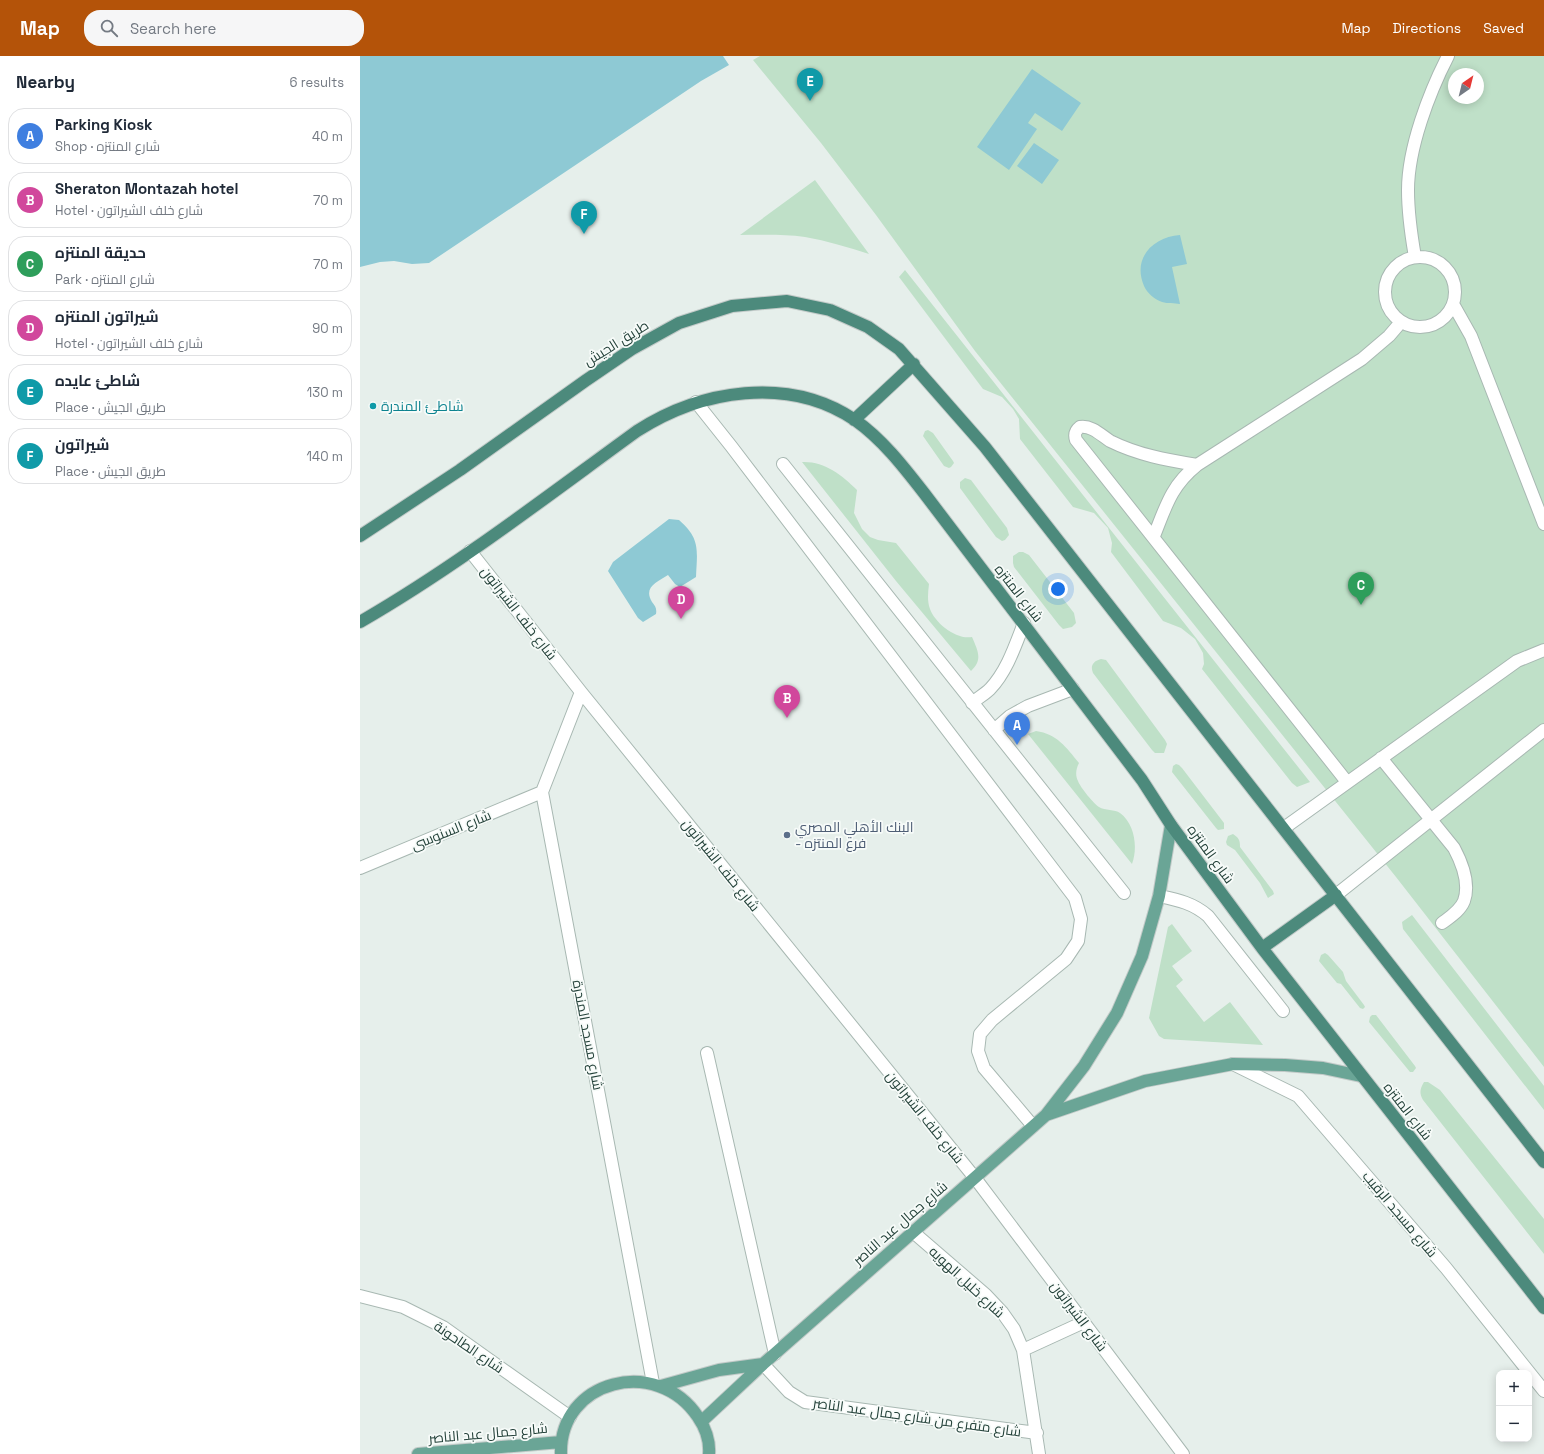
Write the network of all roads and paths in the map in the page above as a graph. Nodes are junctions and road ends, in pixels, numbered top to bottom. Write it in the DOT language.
graph roads {
  1 [pos="1448,56"];
  2 [pos="1415,257"];
  3 [pos="1453,304"];
  4 [pos="1401,322"];
  5 [pos="914,364"];
  6 [pos="696,402"];
  7 [pos="854,420"];
  8 [pos="783,464"];
  9 [pos="1197,465"];
  10 [pos="1544,524"];
  11 [pos="360,536"];
  12 [pos="1154,536"];
  13 [pos="470,551"];
  14 [pos="360,622"];
  15 [pos="1024,623"];
  16 [pos="1544,650"];
  17 [pos="1073,688"];
  18 [pos="581,692"];
  19 [pos="972,703"];
  20 [pos="994,730"];
  21 [pos="1544,730"];
  22 [pos="1381,758"];
  23 [pos="1347,782"];
  24 [pos="542,792"];
  25 [pos="1431,819"];
  26 [pos="1171,825"];
  27 [pos="1284,828"];
  28 [pos="360,868"];
  29 [pos="1124,893"];
  30 [pos="1336,895"];
  31 [pos="1159,896"];
  32 [pos="1442,923"];
  33 [pos="1262,948"];
  34 [pos="1284,1011"];
  35 [pos="708,1052"];
  36 [pos="1233,1064"];
  37 [pos="1361,1076"];
  38 [pos="1046,1115"];
  39 [pos="1033,1126"];
  40 [pos="1544,1162"];
  41 [pos="975,1178"];
  42 [pos="913,1232"];
  43 [pos="360,1295"];
  44 [pos="1544,1308"];
  45 [pos="1084,1322"];
  46 [pos="1023,1350"];
  47 [pos="775,1354"];
  48 [pos="763,1364"];
  49 [pos="657,1384"];
  50 [pos="1544,1391"];
  51 [pos="570,1417"];
  52 [pos="701,1422"];
  53 [pos="1037,1433"];
  54 [pos="561,1448"];
  55 [pos="418,1454"];
  56 [pos="709,1454"];
  57 [pos="1039,1454"];
  58 [pos="1183,1454"];
  1 -- 2 [label="street"];
  2 -- 3 [label="street"];
  2 -- 4 [label="street"];
  3 -- 4 [label="street"];
  3 -- 10 [label="street"];
  4 -- 9 [label="street"];
  5 -- 7 [label="highway"];
  5 -- 11 [label="highway, طريق الجيش"];
  5 -- 27 [label="highway"];
  6 -- 7 [label="highway"];
  6 -- 13 [label="highway"];
  6 -- 39 [label="street"];
  7 -- 15 [label="highway, شارع المنتزه"];
  8 -- 19 [label="street"];
  9 -- 12 [label="street"];
  9 -- 12 [label="street"];
  12 -- 23 [label="street"];
  13 -- 14 [label="highway"];
  13 -- 18 [label="street, شارع خلف الشيراتون"];
  15 -- 17 [label="highway, شارع المنتزه"];
  15 -- 19 [label="street"];
  16 -- 22 [label="street"];
  17 -- 20 [label="street"];
  17 -- 26 [label="highway, شارع المنتزه"];
  18 -- 24 [label="street"];
  18 -- 41 [label="street, شارع خلف الشيراتون"];
  19 -- 20 [label="street"];
  20 -- 29 [label="street"];
  21 -- 25 [label="street"];
  22 -- 23 [label="street"];
  22 -- 25 [label="street"];
  23 -- 27 [label="street"];
  24 -- 28 [label="street, شارع السنوسى"];
  24 -- 49 [label="street, شارع مسجد المندرة"];
  25 -- 30 [label="street"];
  25 -- 32 [label="street"];
  26 -- 31 [label="main road, شارع جمال عبد الناصر"];
  26 -- 33 [label="highway, شارع المنتزه"];
  27 -- 30 [label="highway"];
  30 -- 33 [label="highway"];
  30 -- 40 [label="highway"];
  31 -- 34 [label="street"];
  31 -- 38 [label="main road, شارع جمال عبد الناصر"];
  33 -- 37 [label="highway, شارع المنتزه"];
  35 -- 47 [label="street"];
  36 -- 37 [label="main road, شارع جمال عبد الناصر"];
  36 -- 38 [label="main road, شارع جمال عبد الناصر"];
  36 -- 50 [label="street, شارع مسجد الرقيب"];
  37 -- 44 [label="highway, شارع المنتزه"];
  38 -- 39 [label="main road, شارع جمال عبد الناصر"];
  39 -- 41 [label="main road, شارع جمال عبد الناصر"];
  41 -- 42 [label="main road, شارع جمال عبد الناصر"];
  41 -- 45 [label="street, شارع الشيراتون"];
  42 -- 46 [label="street, شارع خليل الهويه"];
  42 -- 47 [label="main road, شارع جمال عبد الناصر"];
  43 -- 51 [label="street, شارع الطاحونة"];
  45 -- 46 [label="street"];
  45 -- 58 [label="street, شارع الشيراتون"];
  46 -- 53 [label="street, شارع خليل الهويه"];
  47 -- 48 [label="main road, شارع جمال عبد الناصر"];
  48 -- 49 [label="main road"];
  48 -- 52 [label="main road, شارع جمال عبد الناصر"];
  48 -- 53 [label="street, شارع متفرع من شارع جمال عبد الناصر"];
  49 -- 51 [label="main road"];
  49 -- 52 [label="main road"];
  51 -- 54 [label="main road"];
  52 -- 56 [label="main road"];
  53 -- 57 [label="street, شارع خليل الهويه"];
  54 -- 55 [label="main road, شارع جمال عبد الناصر"];
}
